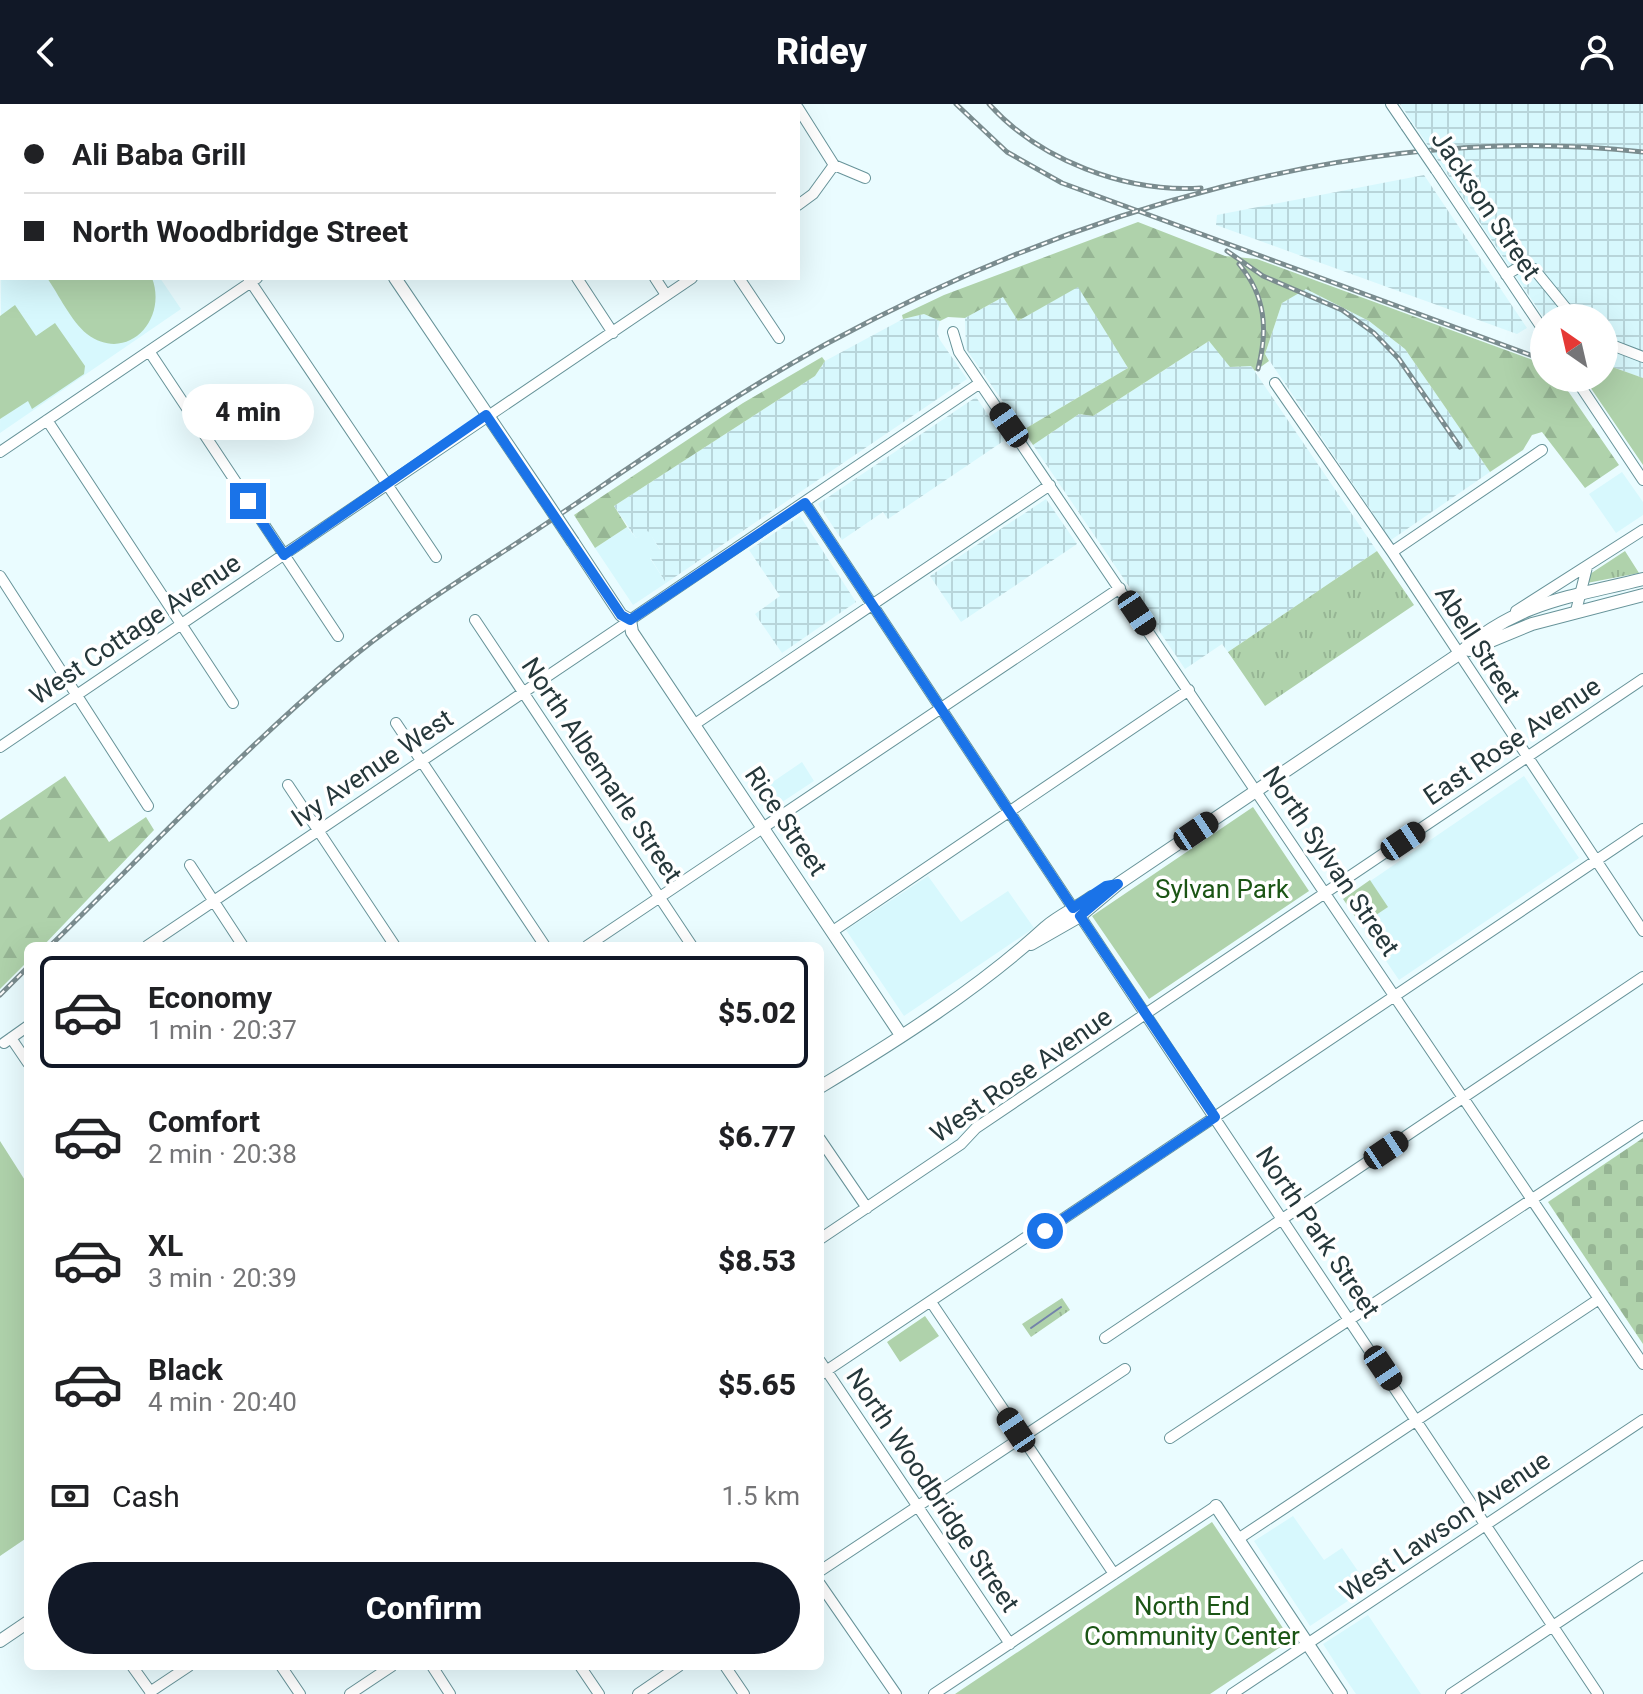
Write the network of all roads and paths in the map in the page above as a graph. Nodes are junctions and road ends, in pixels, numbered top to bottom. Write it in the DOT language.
graph roads {
  1 [pos="1391,104"];
  2 [pos="800,112"];
  3 [pos="834,165"];
  4 [pos="865,178"];
  5 [pos="800,204"];
  6 [pos="1506,275"];
  7 [pos="251,280"];
  8 [pos="253,280"];
  9 [pos="396,280"];
  10 [pos="578,280"];
  11 [pos="656,280"];
  12 [pos="689,280"];
  13 [pos="740,280"];
  14 [pos="666,295"];
  15 [pos="1563,304"];
  16 [pos="1530,310"];
  17 [pos="953,332"];
  18 [pos="613,333"];
  19 [pos="779,338"];
  20 [pos="1618,347"];
  21 [pos="149,351"];
  22 [pos="1643,357"];
  23 [pos="980,383"];
  24 [pos="1275,383"];
  25 [pos="1584,392"];
  26 [pos="486,415"];
  27 [pos="47,420"];
  28 [pos="1542,450"];
  29 [pos="0,452"];
  30 [pos="1643,480"];
  31 [pos="387,485"];
  32 [pos="1050,485"];
  33 [pos="805,503"];
  34 [pos="1643,530"];
  35 [pos="1392,552"];
  36 [pos="284,555"];
  37 [pos="436,557"];
  38 [pos="1587,567"];
  39 [pos="0,576"];
  40 [pos="1643,579"];
  41 [pos="1120,588"];
  42 [pos="1580,593"];
  43 [pos="1643,595"];
  44 [pos="874,605"];
  45 [pos="1576,611"];
  46 [pos="1504,619"];
  47 [pos="475,620"];
  48 [pos="626,623"];
  49 [pos="181,624"];
  50 [pos="338,636"];
  51 [pos="1459,654"];
  52 [pos="1643,679"];
  53 [pos="1189,690"];
  54 [pos="524,693"];
  55 [pos="76,696"];
  56 [pos="233,703"];
  57 [pos="941,707"];
  58 [pos="396,723"];
  59 [pos="695,724"];
  60 [pos="0,747"];
  61 [pos="1527,757"];
  62 [pos="422,762"];
  63 [pos="288,785"];
  64 [pos="1256,790"];
  65 [pos="148,806"];
  66 [pos="1011,809"];
  67 [pos="764,827"];
  68 [pos="1643,829"];
  69 [pos="319,831"];
  70 [pos="1596,861"];
  71 [pos="190,865"];
  72 [pos="1326,893"];
  73 [pos="660,897"];
  74 [pos="213,902"];
  75 [pos="1077,912"];
  76 [pos="833,931"];
  77 [pos="1643,931"];
  78 [pos="153,942"];
  79 [pos="240,942"];
  80 [pos="392,942"];
  81 [pos="542,942"];
  82 [pos="593,942"];
  83 [pos="689,942"];
  84 [pos="1643,977"];
  85 [pos="1396,996"];
  86 [pos="1147,1015"];
  87 [pos="24,1029"];
  88 [pos="901,1035"];
  89 [pos="24,1059"];
  90 [pos="824,1084"];
  91 [pos="1464,1097"];
  92 [pos="1215,1117"];
  93 [pos="1643,1126"];
  94 [pos="824,1145"];
  95 [pos="1533,1199"];
  96 [pos="867,1208"];
  97 [pos="1284,1220"];
  98 [pos="824,1236"];
  99 [pos="1599,1299"];
  100 [pos="931,1302"];
  101 [pos="1350,1320"];
  102 [pos="1105,1338"];
  103 [pos="1643,1364"];
  104 [pos="824,1368"];
  105 [pos="1125,1369"];
  106 [pos="824,1372"];
  107 [pos="1643,1420"];
  108 [pos="1418,1421"];
  109 [pos="1021,1437"];
  110 [pos="1170,1438"];
  111 [pos="918,1506"];
  112 [pos="1216,1506"];
  113 [pos="1486,1525"];
  114 [pos="1238,1539"];
  115 [pos="1643,1566"];
  116 [pos="824,1568"];
  117 [pos="1114,1574"];
  118 [pos="824,1590"];
  119 [pos="24,1625"];
  120 [pos="1553,1626"];
  121 [pos="0,1641"];
  122 [pos="1010,1644"];
  123 [pos="1307,1644"];
  124 [pos="135,1670"];
  125 [pos="183,1670"];
  126 [pos="284,1670"];
  127 [pos="386,1670"];
  128 [pos="435,1670"];
  129 [pos="583,1670"];
  130 [pos="673,1670"];
  131 [pos="728,1670"];
  132 [pos="151,1693"];
  133 [pos="300,1694"];
  134 [pos="350,1694"];
  135 [pos="450,1694"];
  136 [pos="599,1694"];
  137 [pos="638,1694"];
  138 [pos="744,1694"];
  139 [pos="896,1694"];
  140 [pos="934,1694"];
  141 [pos="1232,1694"];
  142 [pos="1341,1694"];
  143 [pos="1451,1694"];
  144 [pos="1598,1694"];
  1 -- 6 [label="street, Jackson Street, bridge"];
  2 -- 3 [label="street"];
  3 -- 4 [label="street"];
  3 -- 5 [label="street"];
  6 -- 15 [label="street"];
  6 -- 16 [label="street, Jackson Street"];
  7 -- 21 [label="street"];
  8 -- 31 [label="street"];
  9 -- 26 [label="main road, Rice Street"];
  10 -- 18 [label="street"];
  11 -- 14 [label="street"];
  12 -- 14 [label="street, West Cottage Avenue"];
  13 -- 19 [label="street"];
  14 -- 18 [label="street, West Cottage Avenue"];
  17 -- 23 [label="street, North Sylvan Street"];
  18 -- 26 [label="street, West Cottage Avenue"];
  20 -- 22 [label="street"];
  21 -- 27 [label="street"];
  21 -- 36 [label="street"];
  23 -- 32 [label="street, North Sylvan Street"];
  23 -- 33 [label="street, Ivy Avenue West"];
  24 -- 35 [label="street, Abell Street"];
  25 -- 30 [label="street"];
  26 -- 31 [label="street, West Cottage Avenue"];
  26 -- 48 [label="main road, Rice Street, bridge"];
  27 -- 29 [label="street"];
  27 -- 49 [label="street"];
  28 -- 35 [label="street"];
  31 -- 36 [label="street, West Cottage Avenue"];
  31 -- 37 [label="street"];
  32 -- 41 [label="street, North Sylvan Street"];
  32 -- 44 [label="street"];
  33 -- 44 [label="street, North Park Street"];
  33 -- 48 [label="street, Ivy Avenue West"];
  34 -- 38 [label="street"];
  35 -- 51 [label="street, Abell Street"];
  36 -- 49 [label="street, West Cottage Avenue"];
  36 -- 50 [label="street"];
  38 -- 42 [label="street"];
  38 -- 46 [label="street"];
  39 -- 55 [label="street"];
  40 -- 42 [label="main road"];
  41 -- 53 [label="street, North Sylvan Street"];
  41 -- 57 [label="street"];
  42 -- 45 [label="street"];
  42 -- 46 [label="main road"];
  43 -- 45 [label="main road"];
  44 -- 57 [label="street, North Park Street"];
  44 -- 59 [label="street"];
  45 -- 51 [label="main road"];
  46 -- 51 [label="main road"];
  47 -- 54 [label="street, North Albemarle Street"];
  48 -- 54 [label="street, Ivy Avenue West"];
  48 -- 59 [label="main road, Rice Street"];
  49 -- 55 [label="street, West Cottage Avenue"];
  49 -- 56 [label="street"];
  51 -- 61 [label="street, Abell Street"];
  51 -- 64 [label="main road"];
  52 -- 61 [label="street, East Rose Avenue"];
  53 -- 64 [label="street, North Sylvan Street"];
  53 -- 66 [label="street"];
  54 -- 62 [label="street, Ivy Avenue West"];
  54 -- 73 [label="street, North Albemarle Street"];
  55 -- 60 [label="street, West Cottage Avenue"];
  55 -- 65 [label="street"];
  57 -- 66 [label="street, North Park Street"];
  57 -- 67 [label="street"];
  58 -- 62 [label="street"];
  59 -- 67 [label="main road, Rice Street"];
  61 -- 70 [label="street, Abell Street"];
  61 -- 72 [label="street, East Rose Avenue"];
  62 -- 69 [label="street, Ivy Avenue West"];
  62 -- 81 [label="street"];
  63 -- 69 [label="street"];
  64 -- 72 [label="street, North Sylvan Street"];
  64 -- 75 [label="main road"];
  66 -- 75 [label="street, North Park Street"];
  66 -- 76 [label="street"];
  67 -- 73 [label="street"];
  67 -- 76 [label="main road, Rice Street"];
  68 -- 70 [label="street"];
  69 -- 74 [label="street, Ivy Avenue West"];
  69 -- 80 [label="street"];
  70 -- 77 [label="street, Abell Street"];
  70 -- 85 [label="street"];
  71 -- 74 [label="street"];
  72 -- 85 [label="street, North Sylvan Street"];
  72 -- 86 [label="street, West Rose Avenue"];
  73 -- 82 [label="street"];
  73 -- 83 [label="street, North Albemarle Street"];
  74 -- 78 [label="street, Ivy Avenue West"];
  74 -- 79 [label="street"];
  75 -- 86 [label="street, North Park Street"];
  75 -- 88 [label="main road"];
  76 -- 88 [label="main road, Rice Street"];
  84 -- 91 [label="street"];
  85 -- 91 [label="street, North Sylvan Street"];
  85 -- 92 [label="street"];
  86 -- 92 [label="street, North Park Street"];
  86 -- 96 [label="street, West Rose Avenue"];
  87 -- 89 [label="street"];
  88 -- 90 [label="main road"];
  91 -- 95 [label="street, North Sylvan Street"];
  91 -- 97 [label="street"];
  92 -- 97 [label="street, North Park Street"];
  92 -- 100 [label="street"];
  93 -- 95 [label="street"];
  94 -- 96 [label="street"];
  95 -- 99 [label="street, North Sylvan Street"];
  95 -- 101 [label="street"];
  96 -- 98 [label="street, West Rose Avenue"];
  97 -- 101 [label="street, North Park Street"];
  97 -- 102 [label="street"];
  99 -- 103 [label="street, North Sylvan Street"];
  99 -- 108 [label="street"];
  100 -- 104 [label="street"];
  100 -- 109 [label="street"];
  101 -- 108 [label="street, North Park Street"];
  101 -- 110 [label="street"];
  105 -- 109 [label="street"];
  106 -- 111 [label="street, North Woodbridge Street"];
  107 -- 113 [label="street, West Lawson Avenue"];
  108 -- 113 [label="street, North Park Street"];
  108 -- 114 [label="street"];
  109 -- 111 [label="street"];
  109 -- 117 [label="street"];
  111 -- 116 [label="street"];
  111 -- 122 [label="street, North Woodbridge Street"];
  112 -- 114 [label="main road"];
  112 -- 117 [label="street"];
  113 -- 120 [label="street, North Park Street"];
  113 -- 123 [label="street, West Lawson Avenue"];
  114 -- 123 [label="main road"];
  115 -- 120 [label="street"];
  117 -- 122 [label="street"];
  118 -- 139 [label="street"];
  119 -- 121 [label="main road"];
  120 -- 143 [label="street"];
  120 -- 144 [label="street, North Park Street"];
  122 -- 140 [label="street"];
  123 -- 141 [label="street, West Lawson Avenue"];
  123 -- 142 [label="main road"];
  124 -- 132 [label="street"];
  125 -- 132 [label="street"];
  126 -- 133 [label="street"];
  127 -- 134 [label="street"];
  128 -- 135 [label="street"];
  129 -- 136 [label="street"];
  130 -- 137 [label="street"];
  131 -- 138 [label="street"];
}
